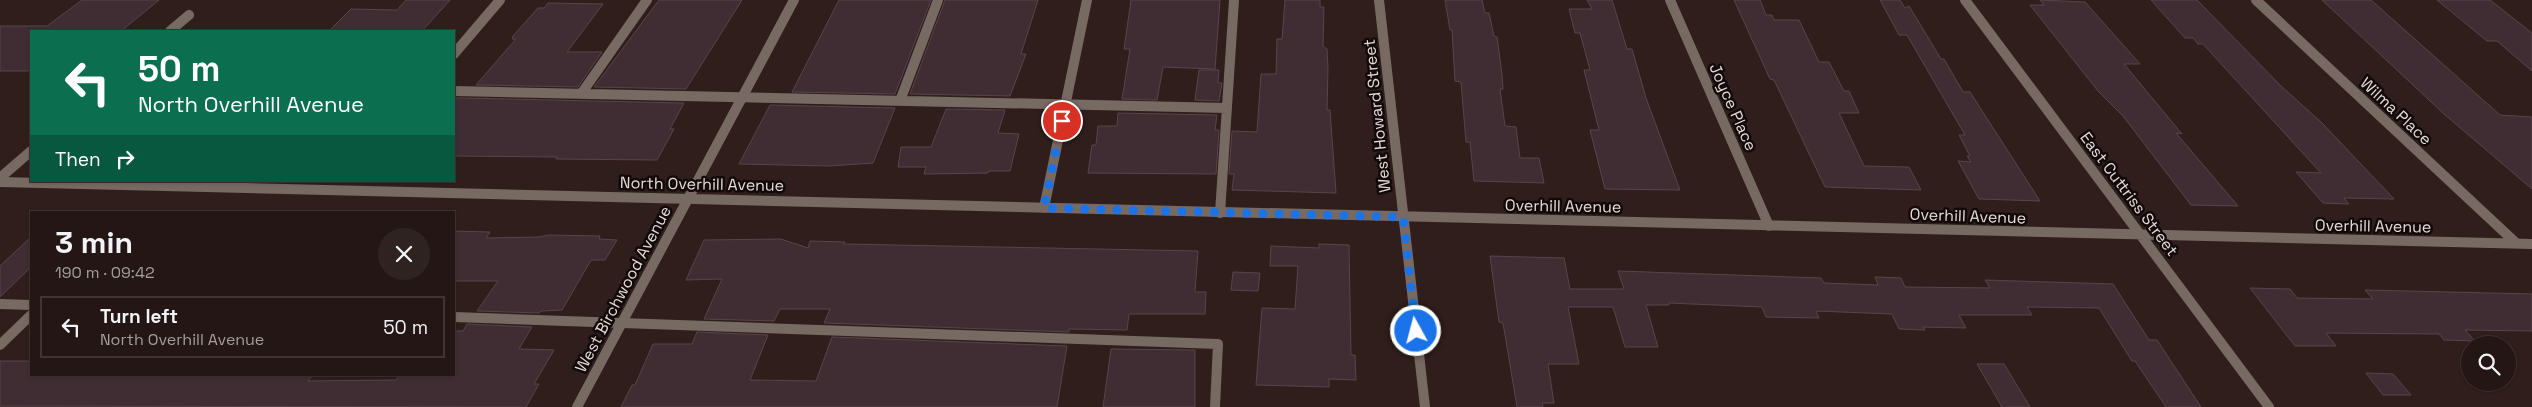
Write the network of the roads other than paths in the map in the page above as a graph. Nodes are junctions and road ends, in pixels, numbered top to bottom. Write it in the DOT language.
graph roads {
  1 [pos="500,0"];
  2 [pos="647,0"];
  3 [pos="794,0"];
  4 [pos="938,0"];
  5 [pos="1087,0"];
  6 [pos="1234,0"];
  7 [pos="1379,0"];
  8 [pos="1670,0"];
  9 [pos="1965,0"];
  10 [pos="2256,0"];
  11 [pos="189,15"];
  12 [pos="171,30"];
  13 [pos="455,53"];
  14 [pos="455,91"];
  15 [pos="581,94"];
  16 [pos="742,97"];
  17 [pos="900,100"];
  18 [pos="1065,104"];
  19 [pos="1227,108"];
  20 [pos="30,152"];
  21 [pos="0,178"];
  22 [pos="0,182"];
  23 [pos="345,182"];
  24 [pos="339,190"];
  25 [pos="688,199"];
  26 [pos="1044,208"];
  27 [pos="1220,213"];
  28 [pos="1403,217"];
  29 [pos="1769,226"];
  30 [pos="2142,236"];
  31 [pos="2516,244"];
  32 [pos="2532,244"];
  33 [pos="0,304"];
  34 [pos="30,305"];
  35 [pos="30,316"];
  36 [pos="455,318"];
  37 [pos="622,322"];
  38 [pos="0,345"];
  39 [pos="577,407"];
  40 [pos="1216,407"];
  41 [pos="1425,407"];
  42 [pos="2269,407"];
  1 -- 13 [label="street"];
  2 -- 15 [label="street"];
  3 -- 16 [label="street, West Birchwood Avenue"];
  4 -- 17 [label="street"];
  5 -- 18 [label="street"];
  6 -- 19 [label="street"];
  7 -- 28 [label="street, West Howard Street"];
  8 -- 29 [label="street, Joyce Place"];
  9 -- 30 [label="street, East Cuttriss Street"];
  10 -- 31 [label="street, Wilma Place"];
  11 -- 12 [label="street"];
  14 -- 15 [label="street"];
  15 -- 16 [label="street"];
  16 -- 17 [label="street"];
  16 -- 25 [label="street, West Birchwood Avenue"];
  17 -- 18 [label="street"];
  18 -- 19 [label="street"];
  18 -- 26 [label="street"];
  19 -- 27 [label="street"];
  20 -- 21 [label="street"];
  22 -- 24 [label="street, North Overhill Avenue"];
  23 -- 24 [label="street"];
  24 -- 25 [label="street, North Overhill Avenue"];
  25 -- 26 [label="street, North Overhill Avenue"];
  25 -- 37 [label="street, West Birchwood Avenue"];
  26 -- 27 [label="street, North Overhill Avenue"];
  27 -- 28 [label="street, North Overhill Avenue"];
  28 -- 29 [label="street, Overhill Avenue"];
  28 -- 41 [label="street, West Howard Street"];
  29 -- 30 [label="street, Overhill Avenue"];
  30 -- 31 [label="street, Overhill Avenue"];
  30 -- 42 [label="street, East Cuttriss Street"];
  31 -- 32 [label="street, Overhill Avenue"];
  33 -- 34 [label="street"];
  35 -- 38 [label="street"];
  36 -- 37 [label="street"];
  37 -- 39 [label="street, West Birchwood Avenue"];
  37 -- 40 [label="street"];
}
